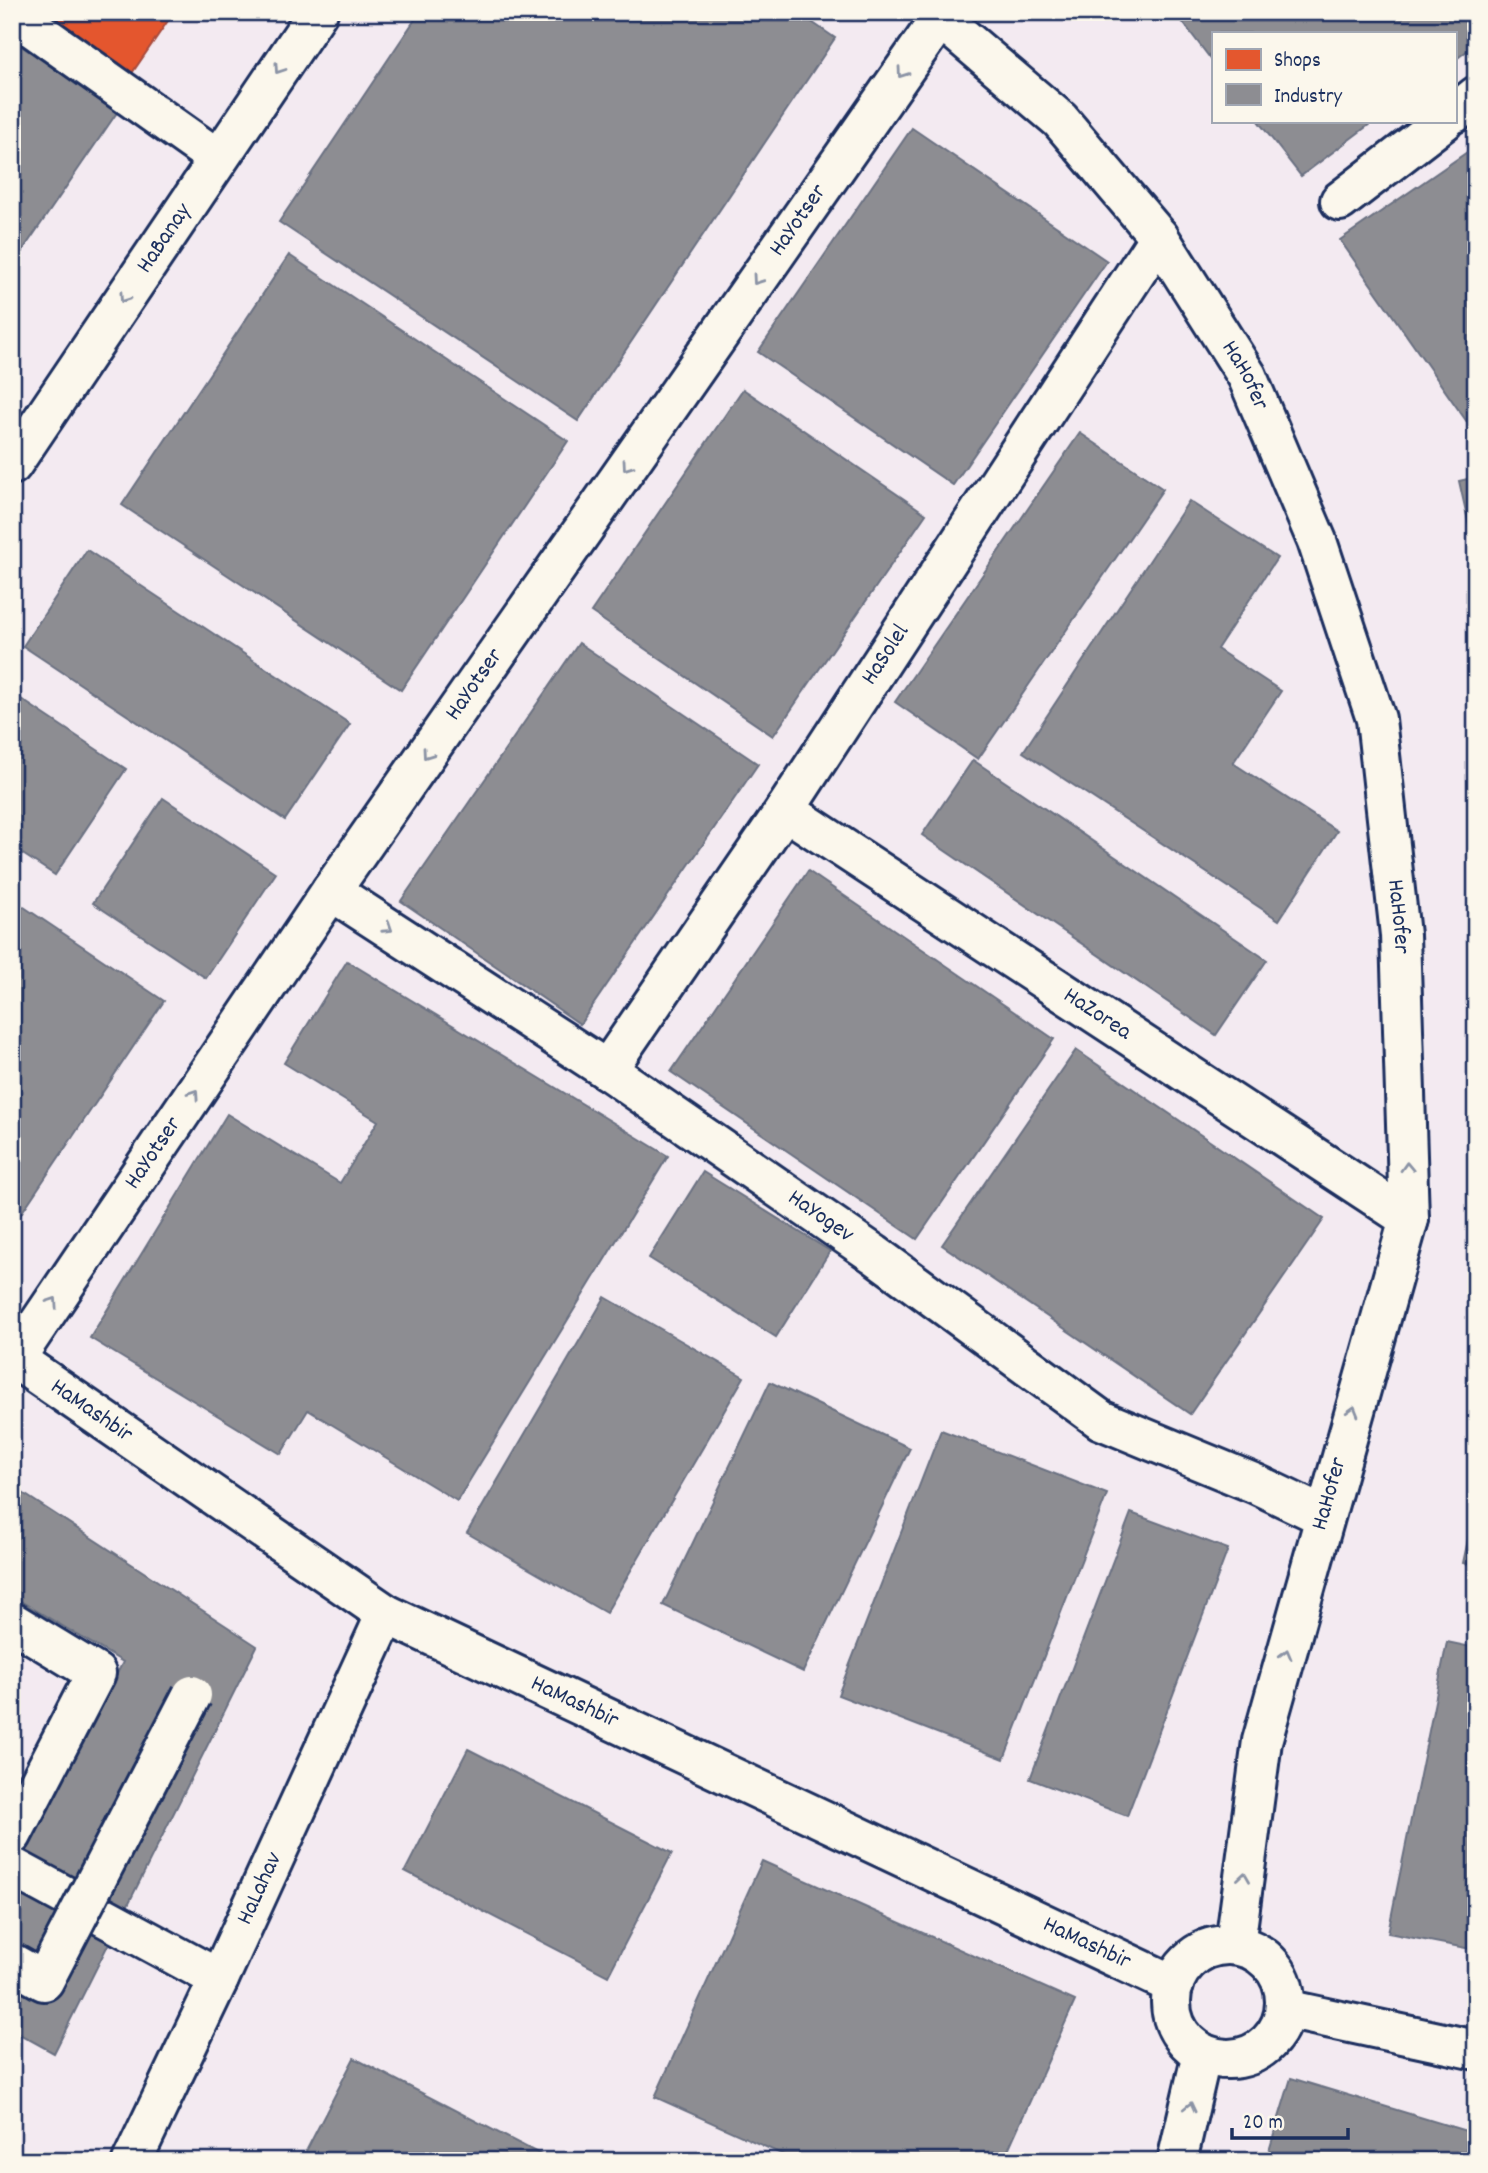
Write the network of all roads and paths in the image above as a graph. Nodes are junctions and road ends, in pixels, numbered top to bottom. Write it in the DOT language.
graph roads {
  1 [pos="318,12"];
  2 [pos="12,13"];
  3 [pos="937,15"];
  4 [pos="1476,96"];
  5 [pos="1456,112"];
  6 [pos="1443,122"];
  7 [pos="218,159"];
  8 [pos="1340,201"];
  9 [pos="1159,237"];
  10 [pos="12,465"];
  11 [pos="785,810"];
  12 [pos="331,891"];
  13 [pos="607,1070"];
  14 [pos="1409,1219"];
  15 [pos="13,1358"];
  16 [pos="1323,1516"];
  17 [pos="386,1614"];
  18 [pos="12,1622"];
  19 [pos="192,1695"];
  20 [pos="12,1835"];
  21 [pos="12,1867"];
  22 [pos="1235,1945"];
  23 [pos="12,1963"];
  24 [pos="219,1979"];
  25 [pos="1174,1985"];
  26 [pos="1285,2009"];
  27 [pos="1476,2050"];
  28 [pos="1202,2053"];
  29 [pos="132,2161"];
  30 [pos="1177,2161"];
  1 -- 7 [label="street, HaBanay, one-way"];
  2 -- 7 [label="street"];
  3 -- 9 [label="street, HaHofer"];
  3 -- 12 [label="street, HaYotser, one-way"];
  4 -- 5 [label="street"];
  6 -- 8 [label="street"];
  7 -- 10 [label="street, HaBanay, one-way"];
  9 -- 11 [label="street, HaSolel"];
  14 -- 9 [label="street, HaHofer, one-way"];
  11 -- 13 [label="street, HaSolel"];
  11 -- 14 [label="street, HaZorea"];
  12 -- 13 [label="street, HaYogev, one-way"];
  15 -- 12 [label="street, HaYotser, one-way"];
  13 -- 16 [label="street, HaYogev"];
  16 -- 14 [label="street, HaHofer, one-way"];
  15 -- 17 [label="street, HaMashbir"];
  22 -- 16 [label="street, HaHofer, one-way"];
  17 -- 24 [label="street, HaLahav"];
  17 -- 25 [label="street, HaMashbir"];
  18 -- 20 [label="street"];
  19 -- 23 [label="street, bridge"];
  21 -- 24 [label="street"];
  22 -- 25 [label="street"];
  22 -- 26 [label="street"];
  24 -- 29 [label="street, HaLahav"];
  25 -- 28 [label="street"];
  26 -- 27 [label="street"];
  26 -- 28 [label="street"];
  30 -- 28 [label="street, one-way"];
}
